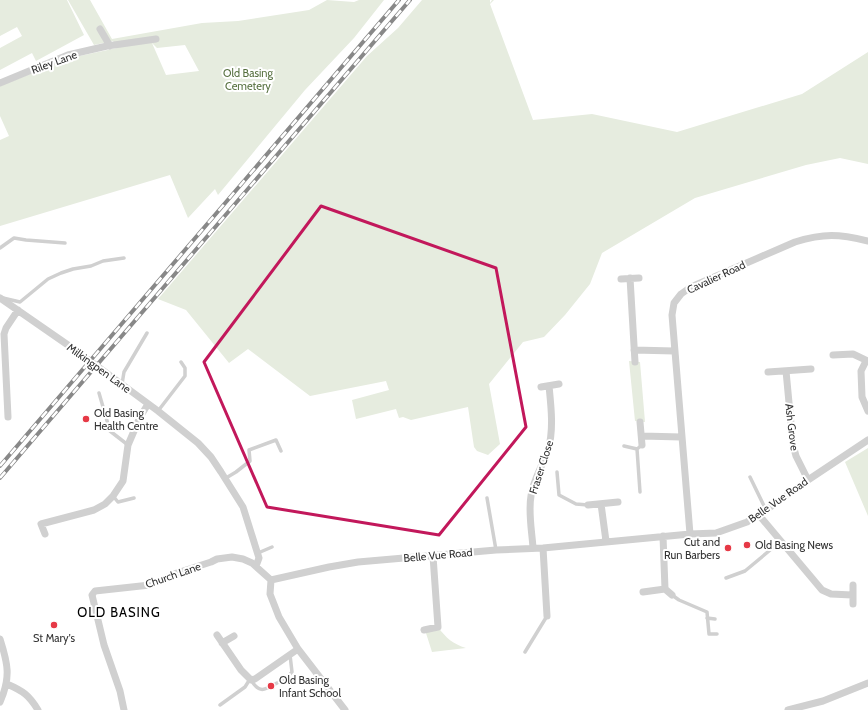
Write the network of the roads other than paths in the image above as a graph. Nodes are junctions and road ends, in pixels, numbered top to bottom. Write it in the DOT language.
graph roads {
  1 [pos="100,29"];
  2 [pos="158,41"];
  3 [pos="108,47"];
  4 [pos="0,83"];
  5 [pos="868,241"];
  6 [pos="65,243"];
  7 [pos="0,248"];
  8 [pos="124,258"];
  9 [pos="630,278"];
  10 [pos="639,278"];
  11 [pos="621,279"];
  12 [pos="0,297"];
  13 [pos="18,310"];
  14 [pos="147,333"];
  15 [pos="634,350"];
  16 [pos="674,351"];
  17 [pos="833,355"];
  18 [pos="867,361"];
  19 [pos="180,362"];
  20 [pos="635,362"];
  21 [pos="811,369"];
  22 [pos="786,371"];
  23 [pos="768,372"];
  24 [pos="559,384"];
  25 [pos="122,385"];
  26 [pos="549,386"];
  27 [pos="541,387"];
  28 [pos="98,393"];
  29 [pos="148,404"];
  30 [pos="158,411"];
  31 [pos="868,411"];
  32 [pos="8,417"];
  33 [pos="640,422"];
  34 [pos="642,436"];
  35 [pos="681,437"];
  36 [pos="868,440"];
  37 [pos="128,445"];
  38 [pos="624,446"];
  39 [pos="639,447"];
  40 [pos="281,451"];
  41 [pos="557,472"];
  42 [pos="750,477"];
  43 [pos="226,478"];
  44 [pos="808,480"];
  45 [pos="640,492"];
  46 [pos="113,496"];
  47 [pos="134,498"];
  48 [pos="487,498"];
  49 [pos="618,502"];
  50 [pos="601,504"];
  51 [pos="588,505"];
  52 [pos="766,510"];
  53 [pos="759,515"];
  54 [pos="45,534"];
  55 [pos="690,534"];
  56 [pos="663,536"];
  57 [pos="781,540"];
  58 [pos="606,541"];
  59 [pos="272,547"];
  60 [pos="533,548"];
  61 [pos="543,548"];
  62 [pos="496,550"];
  63 [pos="258,553"];
  64 [pos="433,556"];
  65 [pos="256,566"];
  66 [pos="726,578"];
  67 [pos="272,580"];
  68 [pos="853,585"];
  69 [pos="665,589"];
  70 [pos="643,592"];
  71 [pos="672,595"];
  72 [pos="852,595"];
  73 [pos="853,604"];
  74 [pos="547,616"];
  75 [pos="707,618"];
  76 [pos="716,619"];
  77 [pos="424,630"];
  78 [pos="717,634"];
  79 [pos="217,635"];
  80 [pos="234,636"];
  81 [pos="0,639"];
  82 [pos="222,643"];
  83 [pos="298,649"];
  84 [pos="525,652"];
  85 [pos="290,655"];
  86 [pos="250,679"];
  87 [pos="868,683"];
  88 [pos="4,687"];
  89 [pos="0,702"];
  90 [pos="220,705"];
  91 [pos="38,710"];
  92 [pos="124,710"];
  93 [pos="345,710"];
  94 [pos="788,710"];
  1 -- 3 [label="street"];
  2 -- 3 [label="street, Riley Lane"];
  3 -- 4 [label="street, Riley Lane"];
  5 -- 16 [label="street, Cavalier Road"];
  6 -- 7 [label="lane"];
  8 -- 12 [label="lane"];
  9 -- 10 [label="street"];
  9 -- 11 [label="street"];
  9 -- 15 [label="street"];
  12 -- 13 [label="street, Milkingpen Lane"];
  13 -- 25 [label="street, Milkingpen Lane"];
  13 -- 32 [label="street"];
  14 -- 25 [label="lane"];
  15 -- 16 [label="street"];
  15 -- 20 [label="street"];
  16 -- 35 [label="street, Cavalier Road"];
  17 -- 18 [label="street"];
  18 -- 31 [label="street"];
  19 -- 30 [label="lane"];
  21 -- 22 [label="street"];
  22 -- 23 [label="street"];
  22 -- 44 [label="street, Ash Grove"];
  24 -- 26 [label="street"];
  25 -- 29 [label="street, Milkingpen Lane"];
  26 -- 27 [label="street"];
  26 -- 60 [label="street, Fraser Close"];
  28 -- 37 [label="lane"];
  29 -- 30 [label="street, Milkingpen Lane"];
  29 -- 37 [label="street"];
  30 -- 43 [label="street, Milkingpen Lane"];
  33 -- 34 [label="street"];
  34 -- 35 [label="street"];
  34 -- 39 [label="street"];
  35 -- 55 [label="street, Cavalier Road"];
  36 -- 44 [label="street, Belle Vue Road"];
  37 -- 46 [label="street"];
  38 -- 39 [label="lane"];
  39 -- 45 [label="lane"];
  40 -- 43 [label="lane"];
  41 -- 51 [label="lane"];
  42 -- 52 [label="lane"];
  43 -- 63 [label="street, Milkingpen Lane"];
  44 -- 52 [label="street, Belle Vue Road"];
  46 -- 47 [label="lane"];
  46 -- 54 [label="street"];
  48 -- 62 [label="lane"];
  49 -- 50 [label="street"];
  50 -- 51 [label="street"];
  50 -- 58 [label="street"];
  52 -- 53 [label="street, Belle Vue Road"];
  53 -- 55 [label="street, Belle Vue Road"];
  53 -- 57 [label="street"];
  55 -- 56 [label="street, Belle Vue Road"];
  56 -- 58 [label="street, Belle Vue Road"];
  56 -- 69 [label="street"];
  57 -- 66 [label="lane"];
  57 -- 72 [label="street"];
  58 -- 61 [label="street, Belle Vue Road"];
  59 -- 63 [label="lane"];
  60 -- 61 [label="street, Belle Vue Road"];
  60 -- 62 [label="street, Belle Vue Road"];
  61 -- 74 [label="street"];
  62 -- 64 [label="street, Belle Vue Road"];
  63 -- 65 [label="street, Milkingpen Lane"];
  64 -- 67 [label="street, Belle Vue Road"];
  64 -- 77 [label="street"];
  65 -- 67 [label="street, Church Lane"];
  65 -- 92 [label="street, Church Lane"];
  67 -- 83 [label="street"];
  68 -- 72 [label="street"];
  69 -- 70 [label="street"];
  69 -- 71 [label="street"];
  71 -- 75 [label="lane"];
  72 -- 73 [label="street"];
  74 -- 84 [label="lane"];
  75 -- 76 [label="lane"];
  75 -- 78 [label="lane"];
  79 -- 82 [label="street"];
  80 -- 82 [label="street"];
  81 -- 88 [label="street"];
  82 -- 86 [label="street"];
  83 -- 85 [label="street"];
  83 -- 93 [label="street"];
  85 -- 86 [label="street"];
  85 -- 86 [label="lane"];
  86 -- 90 [label="lane"];
  87 -- 94 [label="street"];
  88 -- 89 [label="street"];
  88 -- 91 [label="street"];
}
